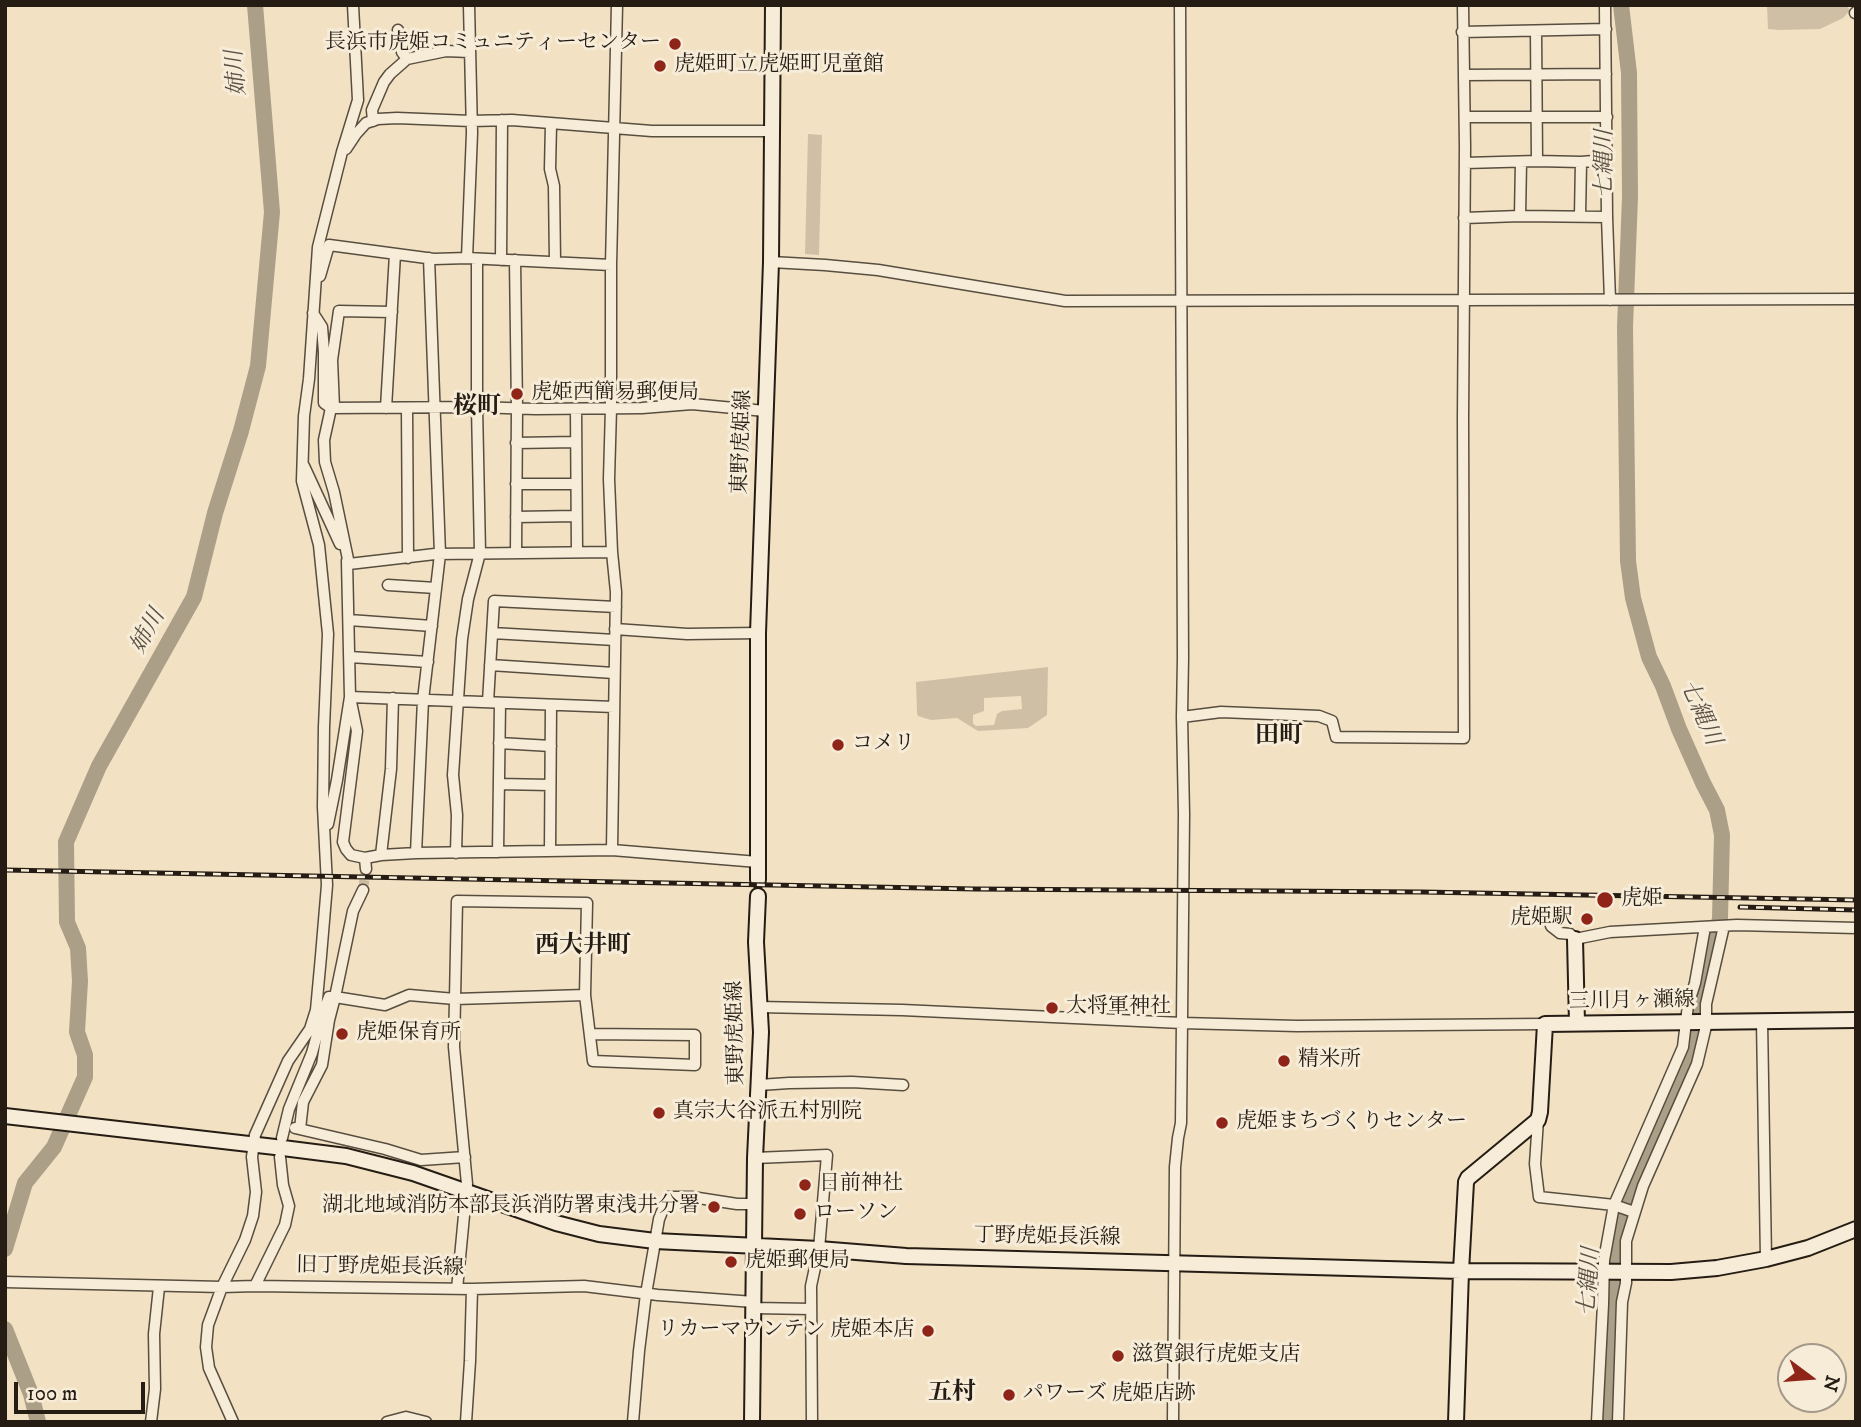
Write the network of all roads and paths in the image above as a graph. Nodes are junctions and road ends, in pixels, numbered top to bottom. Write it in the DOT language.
graph roads {
  1 [pos="469,5"];
  2 [pos="617,5"];
  3 [pos="774,5"];
  4 [pos="1180,5"];
  5 [pos="1463,5"];
  6 [pos="1605,5"];
  7 [pos="355,8"];
  8 [pos="1606,29"];
  9 [pos="398,30"];
  10 [pos="1535,31"];
  11 [pos="1462,32"];
  12 [pos="469,52"];
  13 [pos="407,59"];
  14 [pos="1606,74"];
  15 [pos="1464,75"];
  16 [pos="1536,75"];
  17 [pos="1465,117"];
  18 [pos="1535,117"];
  19 [pos="1607,117"];
  20 [pos="502,120"];
  21 [pos="373,121"];
  22 [pos="471,121"];
  23 [pos="551,124"];
  24 [pos="614,129"];
  25 [pos="772,131"];
  26 [pos="340,157"];
  27 [pos="1607,160"];
  28 [pos="1536,161"];
  29 [pos="1521,162"];
  30 [pos="1581,162"];
  31 [pos="1465,163"];
  32 [pos="1520,216"];
  33 [pos="1580,216"];
  34 [pos="1607,217"];
  35 [pos="1464,218"];
  36 [pos="396,254"];
  37 [pos="429,258"];
  38 [pos="472,259"];
  39 [pos="500,260"];
  40 [pos="515,260"];
  41 [pos="555,261"];
  42 [pos="771,262"];
  43 [pos="611,265"];
  44 [pos="314,289"];
  45 [pos="1856,299"];
  46 [pos="1612,300"];
  47 [pos="1182,301"];
  48 [pos="1464,301"];
  49 [pos="392,312"];
  50 [pos="313,313"];
  51 [pos="477,407"];
  52 [pos="332,408"];
  53 [pos="386,408"];
  54 [pos="407,408"];
  55 [pos="433,408"];
  56 [pos="576,408"];
  57 [pos="611,408"];
  58 [pos="517,409"];
  59 [pos="765,411"];
  60 [pos="576,442"];
  61 [pos="516,443"];
  62 [pos="302,461"];
  63 [pos="516,484"];
  64 [pos="576,484"];
  65 [pos="576,516"];
  66 [pos="516,517"];
  67 [pos="577,552"];
  68 [pos="612,552"];
  69 [pos="516,553"];
  70 [pos="440,554"];
  71 [pos="480,554"];
  72 [pos="408,558"];
  73 [pos="349,564"];
  74 [pos="388,585"];
  75 [pos="436,588"];
  76 [pos="616,607"];
  77 [pos="349,620"];
  78 [pos="432,626"];
  79 [pos="492,633"];
  80 [pos="758,633"];
  81 [pos="615,634"];
  82 [pos="350,657"];
  83 [pos="428,662"];
  84 [pos="490,665"];
  85 [pos="614,673"];
  86 [pos="350,697"];
  87 [pos="393,698"];
  88 [pos="423,700"];
  89 [pos="458,701"];
  90 [pos="488,702"];
  91 [pos="500,703"];
  92 [pos="551,705"];
  93 [pos="614,707"];
  94 [pos="1182,717"];
  95 [pos="499,743"];
  96 [pos="551,746"];
  97 [pos="499,784"];
  98 [pos="550,785"];
  99 [pos="325,838"];
  100 [pos="612,850"];
  101 [pos="550,851"];
  102 [pos="498,852"];
  103 [pos="416,853"];
  104 [pos="456,853"];
  105 [pos="381,855"];
  106 [pos="758,862"];
  107 [pos="758,880"];
  108 [pos="363,890"];
  109 [pos="758,896"];
  110 [pos="1551,926"];
  111 [pos="1724,926"];
  112 [pos="1704,927"];
  113 [pos="1856,928"];
  114 [pos="1575,939"];
  115 [pos="585,995"];
  116 [pos="335,997"];
  117 [pos="455,999"];
  118 [pos="759,1006"];
  119 [pos="1856,1020"];
  120 [pos="1762,1021"];
  121 [pos="1686,1022"];
  122 [pos="1706,1022"];
  123 [pos="1182,1023"];
  124 [pos="1577,1023"];
  125 [pos="1545,1024"];
  126 [pos="590,1034"];
  127 [pos="301,1044"];
  128 [pos="312,1053"];
  129 [pos="759,1085"];
  130 [pos="903,1085"];
  131 [pos="5,1116"];
  132 [pos="1538,1120"];
  133 [pos="285,1125"];
  134 [pos="300,1129"];
  135 [pos="282,1138"];
  136 [pos="249,1144"];
  137 [pos="279,1157"];
  138 [pos="465,1157"];
  139 [pos="755,1158"];
  140 [pos="467,1192"];
  141 [pos="754,1204"];
  142 [pos="1614,1205"];
  143 [pos="1634,1212"];
  144 [pos="1856,1229"];
  145 [pos="655,1241"];
  146 [pos="754,1247"];
  147 [pos="819,1249"];
  148 [pos="1766,1259"];
  149 [pos="1174,1263"];
  150 [pos="1461,1271"];
  151 [pos="1604,1271"];
  152 [pos="1625,1271"];
  153 [pos="5,1282"];
  154 [pos="255,1286"];
  155 [pos="159,1287"];
  156 [pos="222,1287"];
  157 [pos="457,1289"];
  158 [pos="472,1289"];
  159 [pos="646,1294"];
  160 [pos="754,1305"];
  161 [pos="811,1309"];
  162 [pos="151,1422"];
  163 [pos="233,1422"];
  164 [pos="387,1422"];
  165 [pos="426,1422"];
  166 [pos="466,1422"];
  167 [pos="633,1422"];
  168 [pos="752,1422"];
  169 [pos="812,1422"];
  170 [pos="1173,1422"];
  171 [pos="1456,1422"];
  172 [pos="1597,1422"];
  173 [pos="1618,1422"];
  1 -- 12 [label="street"];
  2 -- 24 [label="street"];
  3 -- 25 [label="main road, 東野虎姫線"];
  4 -- 47 [label="street"];
  5 -- 11 [label="street"];
  6 -- 8 [label="street"];
  7 -- 26 [label="street"];
  8 -- 10 [label="street"];
  8 -- 14 [label="street"];
  9 -- 13 [label="street"];
  10 -- 11 [label="street"];
  10 -- 16 [label="street"];
  11 -- 15 [label="street"];
  12 -- 13 [label="street"];
  12 -- 22 [label="street"];
  13 -- 21 [label="street"];
  14 -- 16 [label="street"];
  14 -- 19 [label="street"];
  15 -- 16 [label="street"];
  15 -- 17 [label="street"];
  16 -- 18 [label="street"];
  17 -- 18 [label="street"];
  17 -- 31 [label="street"];
  18 -- 19 [label="street"];
  18 -- 28 [label="street"];
  19 -- 27 [label="street"];
  20 -- 22 [label="street"];
  20 -- 23 [label="street"];
  20 -- 39 [label="street"];
  21 -- 22 [label="street"];
  21 -- 26 [label="street"];
  22 -- 38 [label="street"];
  23 -- 24 [label="street"];
  23 -- 41 [label="street"];
  24 -- 25 [label="street"];
  24 -- 43 [label="street"];
  25 -- 42 [label="main road, 東野虎姫線"];
  26 -- 44 [label="street"];
  27 -- 30 [label="street"];
  27 -- 34 [label="street"];
  28 -- 29 [label="street"];
  28 -- 30 [label="street"];
  29 -- 31 [label="street"];
  29 -- 32 [label="street"];
  30 -- 33 [label="street"];
  31 -- 35 [label="street"];
  32 -- 33 [label="street"];
  32 -- 35 [label="street"];
  33 -- 34 [label="street"];
  34 -- 46 [label="street"];
  35 -- 48 [label="street"];
  36 -- 37 [label="street"];
  36 -- 44 [label="street"];
  36 -- 49 [label="street"];
  37 -- 38 [label="street"];
  37 -- 55 [label="street"];
  38 -- 39 [label="street"];
  38 -- 51 [label="street"];
  39 -- 40 [label="street"];
  40 -- 41 [label="street"];
  40 -- 58 [label="street"];
  41 -- 43 [label="street"];
  42 -- 47 [label="street"];
  42 -- 59 [label="main road, 東野虎姫線"];
  43 -- 57 [label="street"];
  44 -- 50 [label="street"];
  45 -- 46 [label="street"];
  46 -- 48 [label="street"];
  47 -- 48 [label="street"];
  47 -- 94 [label="street"];
  48 -- 94 [label="street"];
  49 -- 52 [label="street"];
  49 -- 53 [label="street"];
  50 -- 52 [label="street"];
  50 -- 62 [label="street"];
  51 -- 55 [label="street"];
  51 -- 58 [label="street"];
  51 -- 71 [label="street"];
  52 -- 53 [label="street"];
  52 -- 73 [label="street"];
  53 -- 54 [label="street"];
  54 -- 55 [label="street"];
  54 -- 72 [label="street"];
  55 -- 70 [label="street"];
  56 -- 57 [label="street"];
  56 -- 58 [label="street"];
  56 -- 60 [label="street"];
  57 -- 59 [label="street"];
  57 -- 68 [label="street"];
  58 -- 61 [label="street"];
  59 -- 80 [label="main road, 東野虎姫線"];
  60 -- 61 [label="street"];
  60 -- 64 [label="street"];
  61 -- 63 [label="street"];
  62 -- 73 [label="street"];
  62 -- 99 [label="street"];
  63 -- 64 [label="street"];
  63 -- 66 [label="street"];
  64 -- 65 [label="street"];
  65 -- 66 [label="street"];
  65 -- 67 [label="street"];
  66 -- 69 [label="street"];
  67 -- 68 [label="street"];
  67 -- 69 [label="street"];
  68 -- 76 [label="street"];
  69 -- 71 [label="street"];
  70 -- 71 [label="street"];
  70 -- 72 [label="street"];
  70 -- 75 [label="street"];
  71 -- 89 [label="street"];
  72 -- 73 [label="street"];
  73 -- 77 [label="street"];
  74 -- 75 [label="street"];
  75 -- 78 [label="street"];
  76 -- 79 [label="street"];
  76 -- 81 [label="street"];
  77 -- 78 [label="street"];
  77 -- 82 [label="street"];
  78 -- 83 [label="street"];
  79 -- 81 [label="street"];
  79 -- 84 [label="street"];
  80 -- 81 [label="street"];
  80 -- 106 [label="main road, 東野虎姫線"];
  81 -- 85 [label="street"];
  82 -- 83 [label="street"];
  82 -- 86 [label="street"];
  83 -- 88 [label="street"];
  84 -- 85 [label="street"];
  84 -- 90 [label="street"];
  85 -- 93 [label="street"];
  86 -- 87 [label="street"];
  86 -- 99 [label="street"];
  86 -- 105 [label="street"];
  87 -- 88 [label="street"];
  87 -- 105 [label="street"];
  88 -- 89 [label="street"];
  88 -- 103 [label="street"];
  89 -- 90 [label="street"];
  89 -- 104 [label="street"];
  90 -- 91 [label="street"];
  91 -- 92 [label="street"];
  91 -- 95 [label="street"];
  92 -- 93 [label="street"];
  92 -- 96 [label="street"];
  93 -- 100 [label="street"];
  94 -- 123 [label="street"];
  95 -- 96 [label="street"];
  95 -- 97 [label="street"];
  96 -- 98 [label="street"];
  97 -- 98 [label="street"];
  97 -- 102 [label="street"];
  98 -- 101 [label="street"];
  99 -- 127 [label="street"];
  100 -- 101 [label="street"];
  100 -- 106 [label="street"];
  101 -- 102 [label="street"];
  102 -- 104 [label="street"];
  103 -- 104 [label="street"];
  103 -- 105 [label="street"];
  106 -- 107 [label="main road, 東野虎姫線"];
  108 -- 116 [label="street"];
  109 -- 118 [label="main road, 東野虎姫線"];
  110 -- 114 [label="street"];
  111 -- 112 [label="street"];
  111 -- 113 [label="street"];
  111 -- 122 [label="street"];
  112 -- 114 [label="street"];
  112 -- 121 [label="street"];
  114 -- 124 [label="main road"];
  115 -- 117 [label="street"];
  115 -- 117 [label="street"];
  115 -- 126 [label="street"];
  116 -- 117 [label="street"];
  116 -- 128 [label="street"];
  116 -- 134 [label="street"];
  117 -- 138 [label="street"];
  118 -- 123 [label="street"];
  118 -- 129 [label="main road, 東野虎姫線"];
  119 -- 120 [label="main road, 三川月ヶ瀬線"];
  120 -- 122 [label="main road, 三川月ヶ瀬線"];
  120 -- 148 [label="street"];
  121 -- 122 [label="main road, 三川月ヶ瀬線"];
  121 -- 124 [label="main road, 三川月ヶ瀬線"];
  121 -- 142 [label="street"];
  122 -- 143 [label="street"];
  123 -- 125 [label="street"];
  123 -- 149 [label="street"];
  124 -- 125 [label="main road, 三川月ヶ瀬線"];
  125 -- 132 [label="main road, 三川月ヶ瀬線"];
  126 -- 126 [label="street"];
  127 -- 128 [label="street"];
  127 -- 136 [label="street"];
  128 -- 133 [label="street"];
  129 -- 130 [label="street"];
  129 -- 139 [label="main road, 東野虎姫線"];
  131 -- 136 [label="main road, 丁野虎姫長浜線"];
  132 -- 142 [label="street"];
  132 -- 150 [label="main road"];
  133 -- 134 [label="street"];
  133 -- 135 [label="street"];
  134 -- 138 [label="street"];
  136 -- 140 [label="main road, 丁野虎姫長浜線"];
  136 -- 156 [label="street"];
  137 -- 154 [label="street"];
  138 -- 140 [label="street"];
  139 -- 141 [label="main road, 東野虎姫線"];
  139 -- 147 [label="street"];
  140 -- 145 [label="main road, 丁野虎姫長浜線"];
  140 -- 157 [label="street"];
  141 -- 145 [label="street"];
  141 -- 146 [label="main road, 東野虎姫線"];
  142 -- 143 [label="street"];
  142 -- 151 [label="street"];
  143 -- 152 [label="street"];
  144 -- 148 [label="main road, 丁野虎姫長浜線"];
  145 -- 146 [label="main road, 丁野虎姫長浜線"];
  145 -- 159 [label="street"];
  146 -- 147 [label="main road, 丁野虎姫長浜線"];
  146 -- 160 [label="main road, 東野虎姫線"];
  147 -- 149 [label="main road, 丁野虎姫長浜線"];
  147 -- 161 [label="street"];
  148 -- 152 [label="main road, 丁野虎姫長浜線"];
  149 -- 150 [label="main road, 丁野虎姫長浜線"];
  149 -- 170 [label="street"];
  150 -- 151 [label="main road, 丁野虎姫長浜線"];
  150 -- 171 [label="main road"];
  151 -- 152 [label="main road, 丁野虎姫長浜線"];
  151 -- 172 [label="street"];
  152 -- 173 [label="street"];
  153 -- 155 [label="street, 旧丁野虎姫長浜線"];
  154 -- 156 [label="street, 旧丁野虎姫長浜線"];
  154 -- 157 [label="street, 旧丁野虎姫長浜線"];
  155 -- 156 [label="street, 旧丁野虎姫長浜線"];
  155 -- 162 [label="street"];
  156 -- 163 [label="street"];
  157 -- 158 [label="street, 旧丁野虎姫長浜線"];
  158 -- 159 [label="street, 旧丁野虎姫長浜線"];
  158 -- 166 [label="street"];
  159 -- 160 [label="street, 旧丁野虎姫長浜線"];
  159 -- 167 [label="street"];
  160 -- 161 [label="street, 旧丁野虎姫長浜線"];
  160 -- 168 [label="main road, 東野虎姫線"];
  161 -- 169 [label="street"];
  164 -- 165 [label="street"];
}
